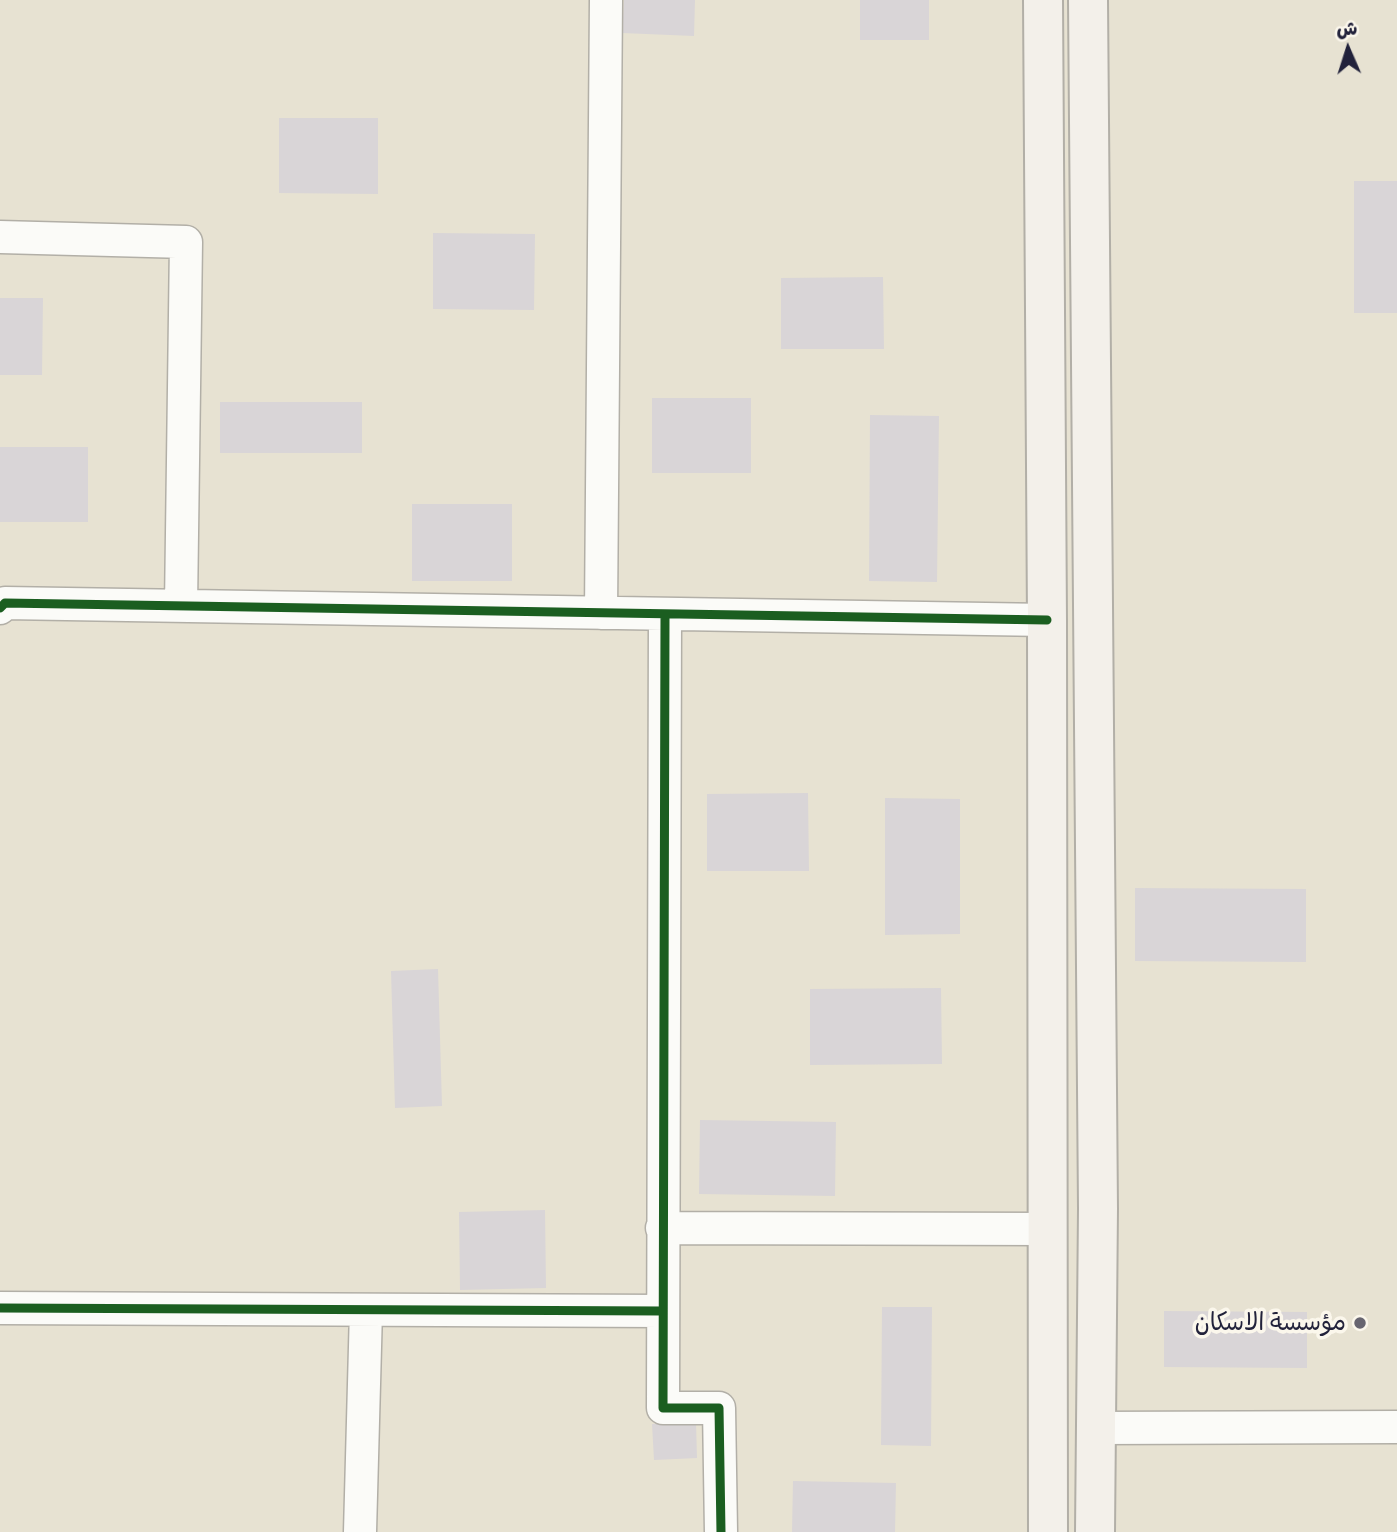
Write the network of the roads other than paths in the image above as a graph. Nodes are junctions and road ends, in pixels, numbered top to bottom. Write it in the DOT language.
graph roads {
  1 [pos="606,0"];
  2 [pos="1043,0"];
  3 [pos="1088,0"];
  4 [pos="0,237"];
  5 [pos="181,606"];
  6 [pos="0,608"];
  7 [pos="601,613"];
  8 [pos="665,614"];
  9 [pos="1047,620"];
  10 [pos="662,1228"];
  11 [pos="1047,1228"];
  12 [pos="0,1308"];
  13 [pos="366,1310"];
  14 [pos="662,1311"];
  15 [pos="1397,1427"];
  16 [pos="1096,1428"];
  17 [pos="360,1532"];
  18 [pos="721,1532"];
  19 [pos="1048,1532"];
  20 [pos="1095,1532"];
  1 -- 7 [label="street"];
  2 -- 9 [label="main road"];
  3 -- 16 [label="main road"];
  4 -- 5 [label="street"];
  5 -- 6 [label="street"];
  5 -- 7 [label="street"];
  7 -- 8 [label="street"];
  8 -- 9 [label="street"];
  8 -- 10 [label="street"];
  9 -- 11 [label="main road"];
  10 -- 11 [label="street"];
  10 -- 14 [label="street"];
  11 -- 19 [label="main road"];
  12 -- 13 [label="street"];
  13 -- 14 [label="street"];
  13 -- 17 [label="street"];
  14 -- 18 [label="street"];
  15 -- 16 [label="street"];
  16 -- 20 [label="main road"];
}
